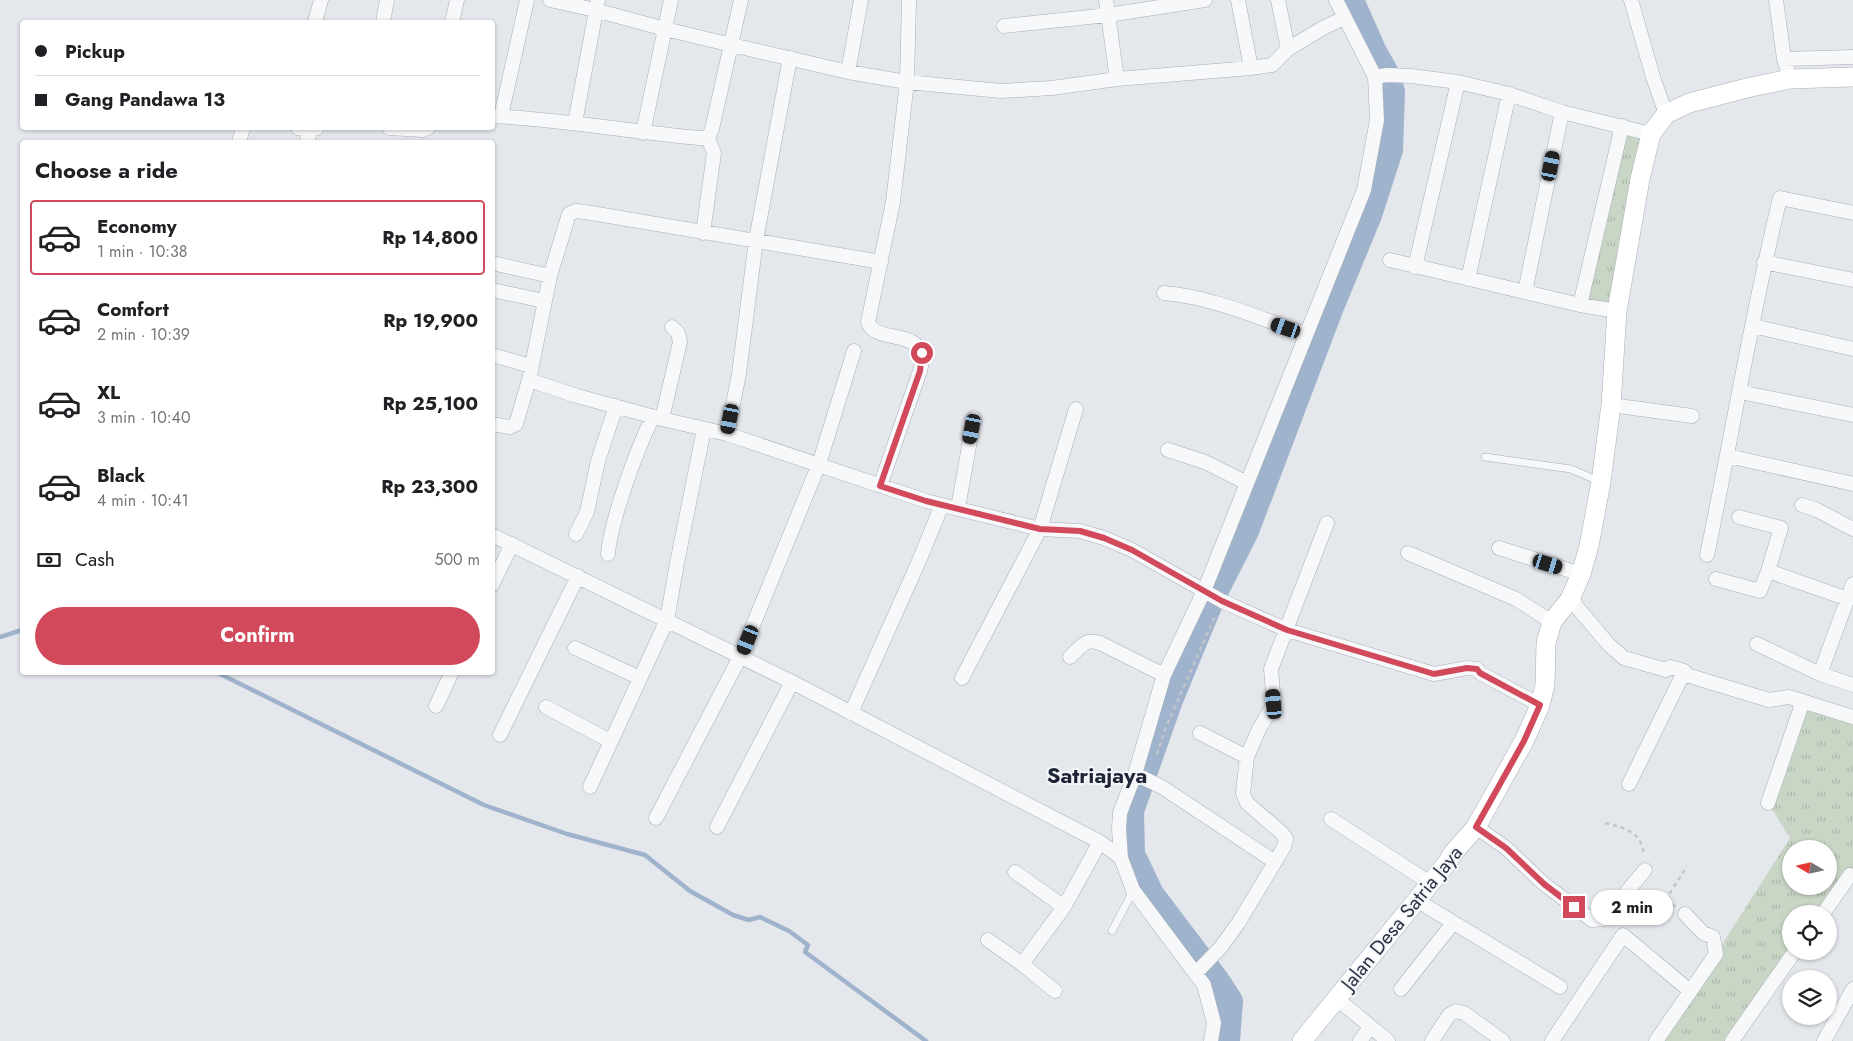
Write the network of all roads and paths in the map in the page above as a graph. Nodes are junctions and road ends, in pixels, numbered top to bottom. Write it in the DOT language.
graph roads {
  1 [pos="321,0"];
  2 [pos="387,0"];
  3 [pos="457,0"];
  4 [pos="527,0"];
  5 [pos="550,0"];
  6 [pos="671,0"];
  7 [pos="742,0"];
  8 [pos="861,0"];
  9 [pos="909,0"];
  10 [pos="1106,0"];
  11 [pos="1205,0"];
  12 [pos="1238,0"];
  13 [pos="1278,0"];
  14 [pos="1336,0"];
  15 [pos="1631,0"];
  16 [pos="1776,0"];
  17 [pos="1170,3"];
  18 [pos="597,5"];
  19 [pos="1108,15"];
  20 [pos="1344,18"];
  21 [pos="316,20"];
  22 [pos="383,20"];
  23 [pos="452,20"];
  24 [pos="1004,26"];
  25 [pos="665,29"];
  26 [pos="732,45"];
  27 [pos="1288,48"];
  28 [pos="1853,57"];
  29 [pos="790,58"];
  30 [pos="1784,59"];
  31 [pos="1251,68"];
  32 [pos="848,72"];
  33 [pos="1381,76"];
  34 [pos="1853,77"];
  35 [pos="1117,79"];
  36 [pos="1790,79"];
  37 [pos="907,82"];
  38 [pos="1458,82"];
  39 [pos="1509,94"];
  40 [pos="1562,112"];
  41 [pos="1666,114"];
  42 [pos="497,116"];
  43 [pos="574,123"];
  44 [pos="1622,126"];
  45 [pos="642,133"];
  46 [pos="1651,134"];
  47 [pos="708,138"];
  48 [pos="1853,212"];
  49 [pos="703,233"];
  50 [pos="756,240"];
  51 [pos="1390,260"];
  52 [pos="881,262"];
  53 [pos="1764,262"];
  54 [pos="495,264"];
  55 [pos="1414,267"];
  56 [pos="550,276"];
  57 [pos="1468,279"];
  58 [pos="1853,280"];
  59 [pos="495,291"];
  60 [pos="1526,292"];
  61 [pos="1164,293"];
  62 [pos="544,301"];
  63 [pos="1580,305"];
  64 [pos="1617,310"];
  65 [pos="1753,326"];
  66 [pos="672,327"];
  67 [pos="1305,334"];
  68 [pos="1853,349"];
  69 [pos="854,351"];
  70 [pos="495,356"];
  71 [pos="530,373"];
  72 [pos="1740,392"];
  73 [pos="1611,405"];
  74 [pos="616,406"];
  75 [pos="1076,409"];
  76 [pos="1853,415"];
  77 [pos="1692,416"];
  78 [pos="657,418"];
  79 [pos="974,418"];
  80 [pos="495,425"];
  81 [pos="704,429"];
  82 [pos="727,434"];
  83 [pos="1168,450"];
  84 [pos="1728,456"];
  85 [pos="1485,457"];
  86 [pos="819,464"];
  87 [pos="1601,482"];
  88 [pos="1247,483"];
  89 [pos="1853,484"];
  90 [pos="880,486"];
  91 [pos="942,505"];
  92 [pos="1802,505"];
  93 [pos="958,508"];
  94 [pos="1738,516"];
  95 [pos="1327,523"];
  96 [pos="1040,529"];
  97 [pos="1853,529"];
  98 [pos="576,534"];
  99 [pos="495,536"];
  100 [pos="512,544"];
  101 [pos="1499,548"];
  102 [pos="1408,553"];
  103 [pos="608,554"];
  104 [pos="1707,555"];
  105 [pos="1768,571"];
  106 [pos="1581,574"];
  107 [pos="578,576"];
  108 [pos="1716,579"];
  109 [pos="495,580"];
  110 [pos="1853,584"];
  111 [pos="1204,591"];
  112 [pos="1570,599"];
  113 [pos="1848,599"];
  114 [pos="1222,601"];
  115 [pos="667,620"];
  116 [pos="1552,622"];
  117 [pos="1287,630"];
  118 [pos="1757,644"];
  119 [pos="575,648"];
  120 [pos="1070,657"];
  121 [pos="740,658"];
  122 [pos="1683,674"];
  123 [pos="1820,674"];
  124 [pos="451,675"];
  125 [pos="1164,675"];
  126 [pos="640,678"];
  127 [pos="962,678"];
  128 [pos="792,682"];
  129 [pos="1853,685"];
  130 [pos="1803,702"];
  131 [pos="1540,705"];
  132 [pos="436,706"];
  133 [pos="546,707"];
  134 [pos="851,713"];
  135 [pos="1853,717"];
  136 [pos="1200,734"];
  137 [pos="500,735"];
  138 [pos="610,741"];
  139 [pos="1247,757"];
  140 [pos="1135,774"];
  141 [pos="1149,779"];
  142 [pos="1629,784"];
  143 [pos="590,787"];
  144 [pos="1768,803"];
  145 [pos="656,818"];
  146 [pos="1331,819"];
  147 [pos="1605,823"];
  148 [pos="717,827"];
  149 [pos="1476,827"];
  150 [pos="1100,842"];
  151 [pos="1121,858"];
  152 [pos="1275,862"];
  153 [pos="1687,866"];
  154 [pos="1645,870"];
  155 [pos="1015,872"];
  156 [pos="1850,875"];
  157 [pos="1430,883"];
  158 [pos="1133,890"];
  159 [pos="1416,900"];
  160 [pos="1829,905"];
  161 [pos="1064,907"];
  162 [pos="1686,914"];
  163 [pos="1452,923"];
  164 [pos="1112,931"];
  165 [pos="988,940"];
  166 [pos="1789,960"];
  167 [pos="1022,964"];
  168 [pos="1196,973"];
  169 [pos="1560,987"];
  170 [pos="1401,989"];
  171 [pos="1853,989"];
  172 [pos="1055,991"];
  173 [pos="1690,991"];
  174 [pos="1336,998"];
  175 [pos="1370,1027"];
  176 [pos="1212,1041"];
  177 [pos="1302,1041"];
  178 [pos="1360,1041"];
  179 [pos="1388,1041"];
  180 [pos="1432,1041"];
  181 [pos="1503,1041"];
  182 [pos="1552,1041"];
  183 [pos="1656,1041"];
  184 [pos="1732,1041"];
  185 [pos="1824,1041"];
  1 -- 21 [label="street"];
  2 -- 22 [label="street"];
  3 -- 23 [label="street"];
  4 -- 42 [label="street"];
  5 -- 18 [label="street"];
  6 -- 25 [label="street"];
  7 -- 26 [label="street"];
  8 -- 32 [label="street"];
  9 -- 37 [label="street"];
  10 -- 19 [label="street"];
  11 -- 17 [label="street"];
  12 -- 31 [label="street"];
  13 -- 27 [label="street"];
  14 -- 20 [label="street"];
  15 -- 41 [label="street"];
  16 -- 30 [label="street"];
  17 -- 19 [label="street"];
  18 -- 25 [label="street"];
  18 -- 43 [label="street"];
  19 -- 24 [label="street"];
  19 -- 35 [label="street"];
  20 -- 27 [label="street"];
  20 -- 33 [label="street"];
  25 -- 26 [label="street"];
  25 -- 45 [label="street"];
  26 -- 29 [label="street"];
  26 -- 47 [label="street"];
  27 -- 31 [label="street"];
  28 -- 30 [label="street"];
  29 -- 32 [label="street"];
  29 -- 50 [label="street"];
  30 -- 36 [label="street"];
  31 -- 35 [label="street"];
  32 -- 37 [label="street"];
  33 -- 38 [label="street"];
  33 -- 67 [label="street"];
  34 -- 36 [label="street"];
  35 -- 37 [label="street"];
  36 -- 41 [label="street"];
  37 -- 52 [label="street"];
  38 -- 39 [label="street"];
  38 -- 55 [label="street"];
  39 -- 40 [label="street"];
  39 -- 57 [label="street"];
  40 -- 44 [label="street"];
  40 -- 60 [label="street"];
  41 -- 46 [label="street"];
  42 -- 43 [label="street"];
  43 -- 45 [label="street"];
  44 -- 46 [label="street"];
  44 -- 63 [label="street"];
  45 -- 47 [label="street"];
  46 -- 64 [label="street, Jalan Desa Satria Jaya"];
  47 -- 49 [label="street"];
  48 -- 53 [label="street"];
  49 -- 50 [label="street"];
  49 -- 56 [label="street"];
  50 -- 52 [label="street"];
  50 -- 82 [label="street"];
  51 -- 55 [label="street"];
  52 -- 90 [label="street"];
  53 -- 58 [label="street"];
  53 -- 65 [label="street"];
  54 -- 56 [label="street"];
  55 -- 57 [label="street"];
  56 -- 62 [label="street"];
  57 -- 60 [label="street"];
  59 -- 62 [label="street"];
  60 -- 63 [label="street"];
  61 -- 67 [label="street"];
  62 -- 71 [label="street"];
  63 -- 64 [label="street"];
  64 -- 73 [label="street, Jalan Desa Satria Jaya"];
  65 -- 68 [label="street"];
  65 -- 72 [label="street"];
  66 -- 78 [label="street"];
  67 -- 88 [label="street"];
  69 -- 86 [label="street"];
  70 -- 71 [label="street"];
  71 -- 74 [label="street"];
  71 -- 80 [label="street"];
  72 -- 76 [label="street"];
  72 -- 84 [label="street"];
  73 -- 77 [label="street"];
  73 -- 87 [label="street, Jalan Desa Satria Jaya"];
  74 -- 78 [label="street"];
  74 -- 98 [label="street"];
  75 -- 96 [label="street"];
  78 -- 81 [label="street"];
  78 -- 103 [label="street"];
  79 -- 93 [label="street"];
  81 -- 82 [label="street"];
  81 -- 115 [label="street"];
  82 -- 86 [label="street"];
  83 -- 88 [label="street"];
  84 -- 89 [label="street"];
  84 -- 104 [label="street"];
  85 -- 87 [label="lane"];
  86 -- 90 [label="street"];
  86 -- 121 [label="street"];
  87 -- 106 [label="street, Jalan Desa Satria Jaya"];
  88 -- 111 [label="street"];
  90 -- 91 [label="street"];
  91 -- 93 [label="street"];
  91 -- 134 [label="street"];
  92 -- 97 [label="street"];
  93 -- 96 [label="street"];
  94 -- 105 [label="street"];
  95 -- 117 [label="street"];
  96 -- 111 [label="street"];
  96 -- 127 [label="street"];
  99 -- 100 [label="street"];
  100 -- 107 [label="street"];
  100 -- 109 [label="street"];
  101 -- 106 [label="street"];
  102 -- 116 [label="street"];
  105 -- 108 [label="street"];
  105 -- 113 [label="street"];
  106 -- 112 [label="street, Jalan Desa Satria Jaya"];
  107 -- 115 [label="street"];
  107 -- 137 [label="street"];
  110 -- 113 [label="street"];
  111 -- 114 [label="street"];
  111 -- 125 [label="street"];
  112 -- 116 [label="street, Jalan Desa Satria Jaya"];
  112 -- 122 [label="street"];
  113 -- 123 [label="street"];
  114 -- 117 [label="street"];
  114 -- 141 [label="path"];
  115 -- 121 [label="street"];
  115 -- 126 [label="street"];
  116 -- 131 [label="street, Jalan Desa Satria Jaya"];
  117 -- 131 [label="street"];
  117 -- 139 [label="street"];
  118 -- 123 [label="street"];
  119 -- 126 [label="street"];
  120 -- 125 [label="street"];
  121 -- 128 [label="street"];
  121 -- 145 [label="street"];
  122 -- 130 [label="street"];
  122 -- 142 [label="street"];
  123 -- 129 [label="street"];
  124 -- 132 [label="street"];
  125 -- 140 [label="street"];
  126 -- 138 [label="street"];
  128 -- 134 [label="street"];
  128 -- 148 [label="street"];
  130 -- 135 [label="street"];
  130 -- 144 [label="street"];
  131 -- 149 [label="street, Jalan Desa Satria Jaya"];
  133 -- 138 [label="street"];
  134 -- 150 [label="street"];
  136 -- 139 [label="street"];
  138 -- 143 [label="street"];
  139 -- 152 [label="street"];
  140 -- 141 [label="street"];
  140 -- 151 [label="street"];
  141 -- 152 [label="street"];
  146 -- 157 [label="street"];
  147 -- 154 [label="path"];
  149 -- 154 [label="street"];
  149 -- 157 [label="street, Jalan Desa Satria Jaya"];
  150 -- 151 [label="street"];
  150 -- 161 [label="street"];
  151 -- 158 [label="street"];
  152 -- 168 [label="street"];
  153 -- 162 [label="path"];
  155 -- 161 [label="street"];
  156 -- 160 [label="street"];
  157 -- 159 [label="street, Jalan Desa Satria Jaya"];
  158 -- 164 [label="lane"];
  158 -- 168 [label="street"];
  159 -- 163 [label="street"];
  159 -- 174 [label="street, Jalan Desa Satria Jaya"];
  161 -- 167 [label="street"];
  162 -- 173 [label="street"];
  163 -- 169 [label="street"];
  163 -- 170 [label="street"];
  165 -- 167 [label="street"];
  166 -- 184 [label="street"];
  167 -- 172 [label="street"];
  168 -- 176 [label="street"];
  171 -- 185 [label="street"];
  173 -- 182 [label="street"];
  173 -- 183 [label="street"];
  174 -- 175 [label="street"];
  174 -- 177 [label="street, Jalan Desa Satria Jaya"];
  175 -- 178 [label="street"];
  175 -- 179 [label="street"];
  180 -- 181 [label="street"];
}
